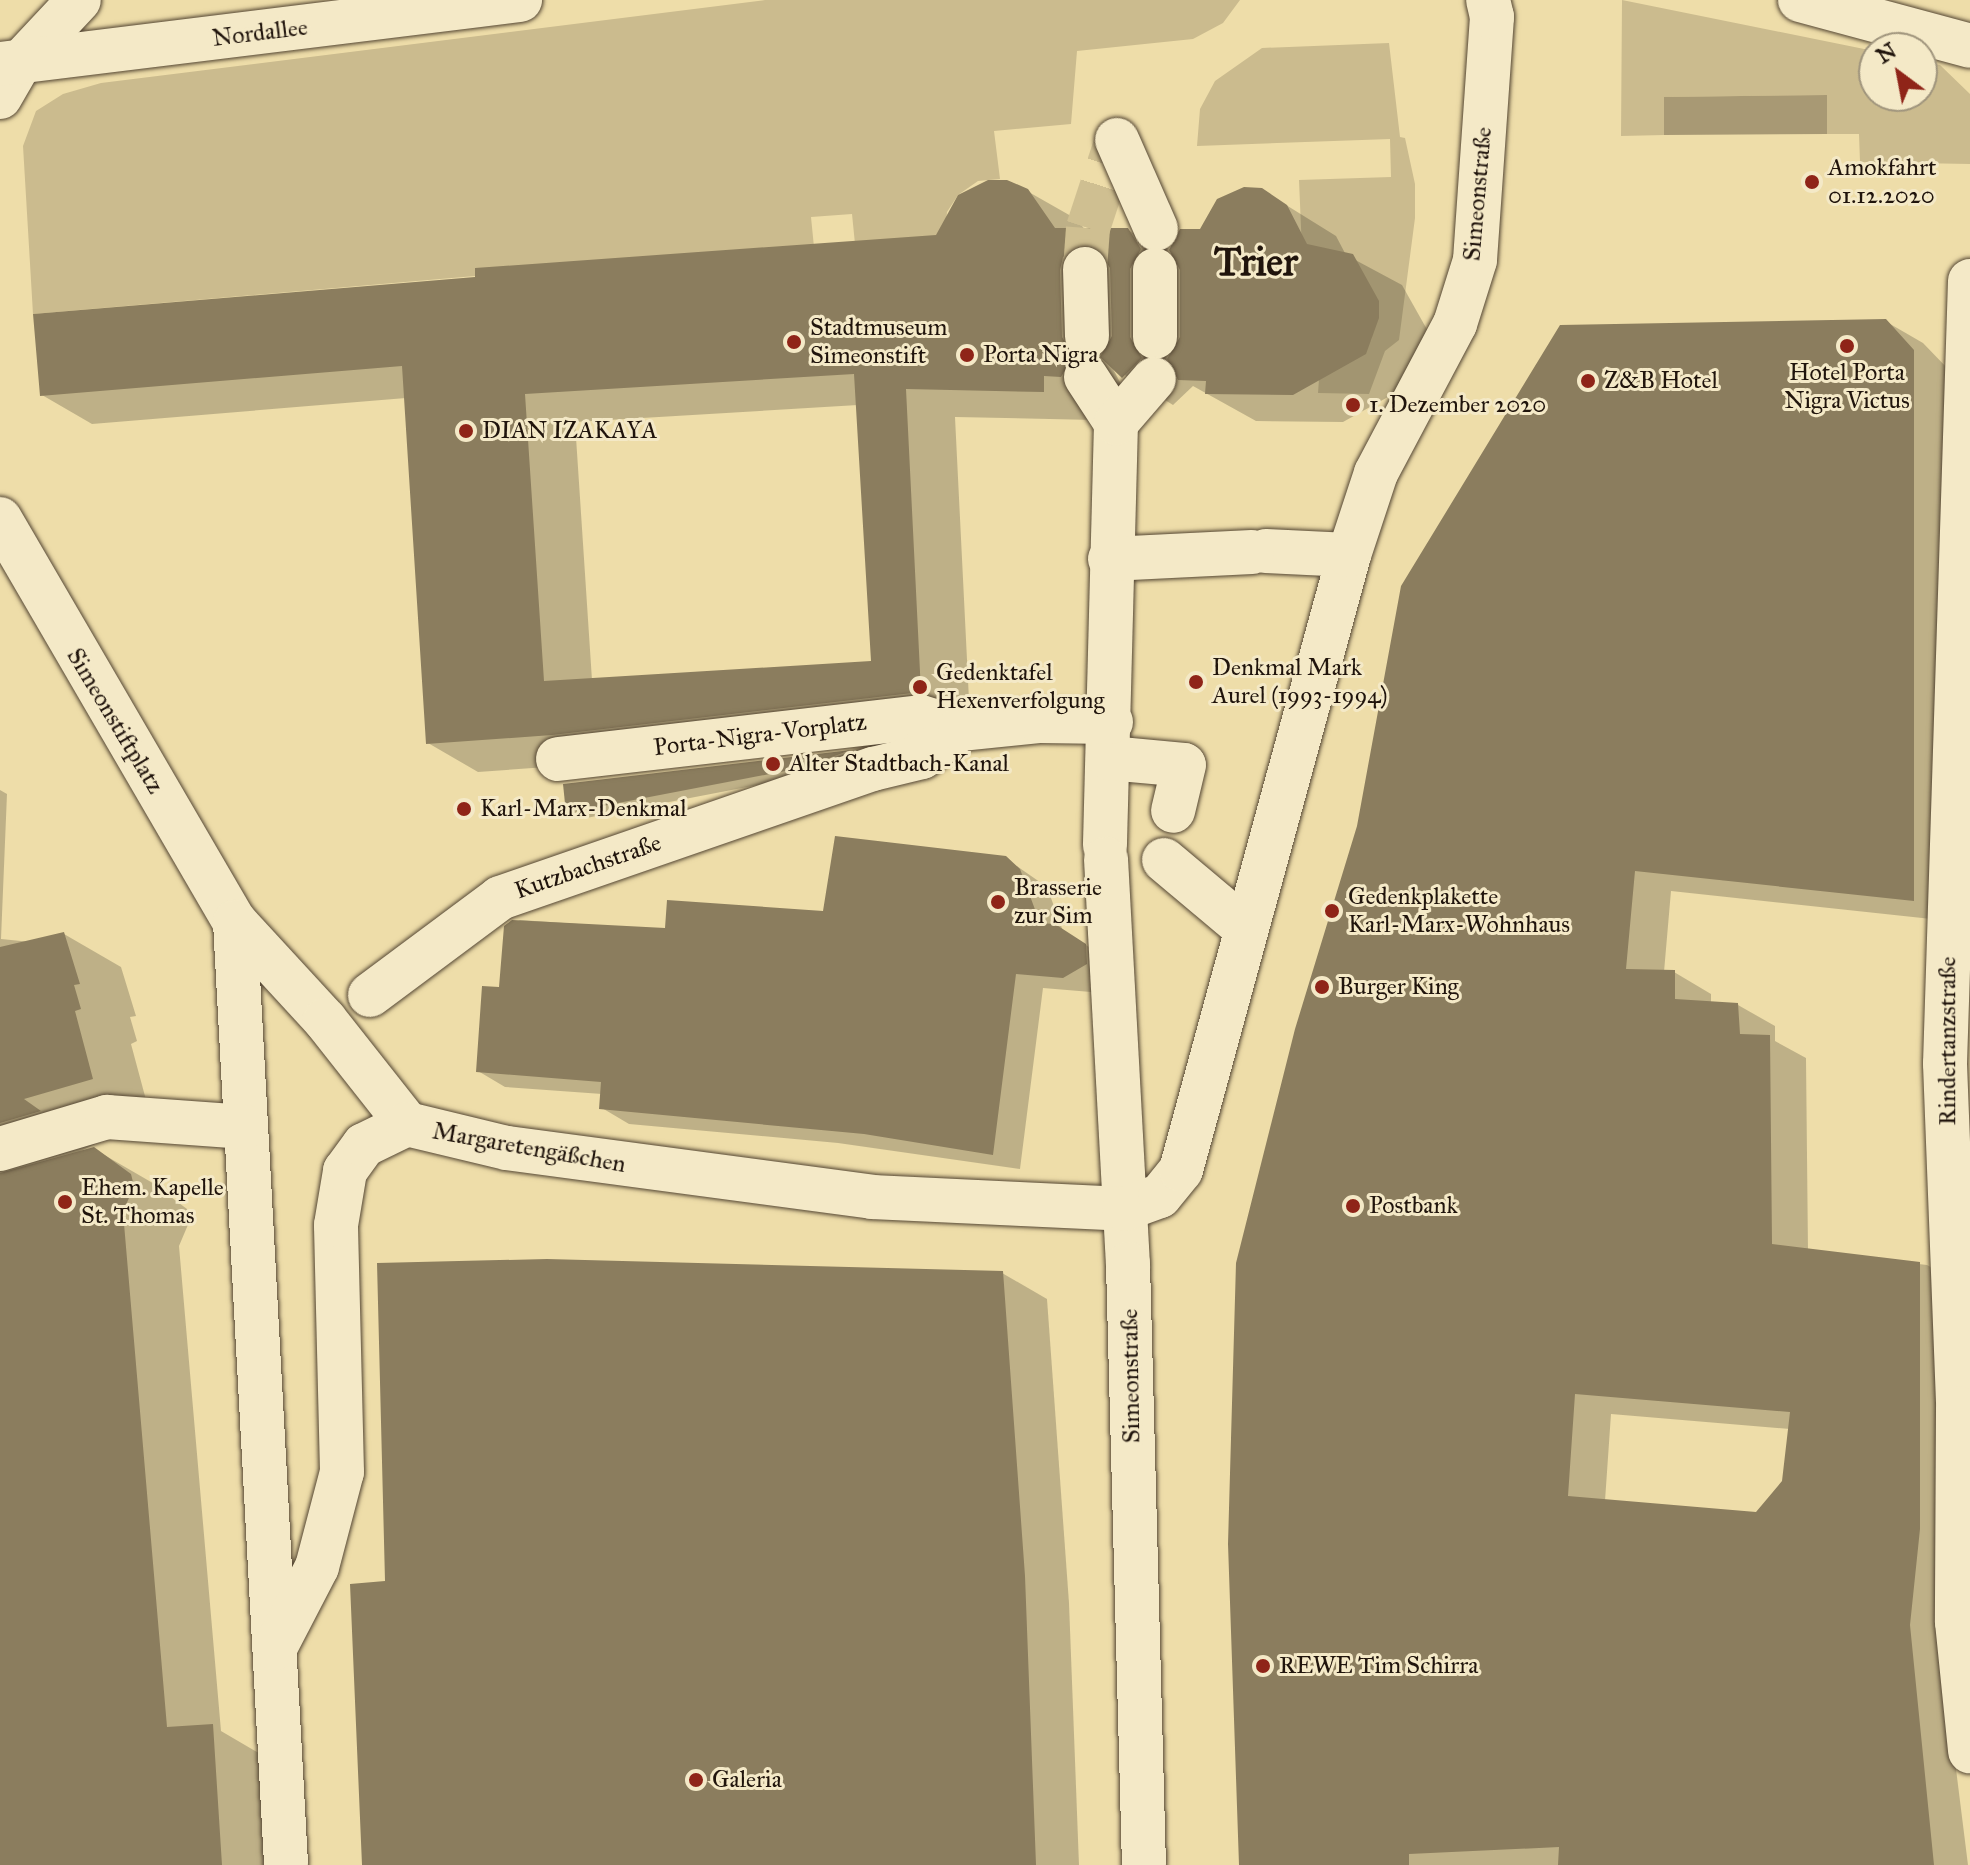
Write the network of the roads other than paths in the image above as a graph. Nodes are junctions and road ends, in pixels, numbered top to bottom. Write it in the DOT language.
graph roads {
  1 [pos="79,0"];
  2 [pos="520,0"];
  3 [pos="1488,0"];
  4 [pos="1800,0"];
  5 [pos="1970,46"];
  6 [pos="7,75"];
  7 [pos="1117,140"];
  8 [pos="1085,269"];
  9 [pos="1970,281"];
  10 [pos="1116,423"];
  11 [pos="0,519"];
  12 [pos="1349,555"];
  13 [pos="1110,559"];
  14 [pos="960,729"];
  15 [pos="1110,740"];
  16 [pos="558,759"];
  17 [pos="1173,811"];
  18 [pos="1164,860"];
  19 [pos="235,922"];
  20 [pos="1245,928"];
  21 [pos="370,995"];
  22 [pos="407,1124"];
  23 [pos="246,1127"];
  24 [pos="0,1149"];
  25 [pos="1124,1209"];
  26 [pos="275,1648"];
  27 [pos="1970,1751"];
  28 [pos="286,1865"];
  29 [pos="1144,1865"];
  1 -- 6 [label="street"];
  2 -- 6 [label="street, Nordallee"];
  3 -- 12 [label="street, Simeonstraße"];
  4 -- 5 [label="street"];
  7 -- 10 [label="street"];
  8 -- 10 [label="street"];
  9 -- 27 [label="street, Rindertanzstraße"];
  10 -- 13 [label="street"];
  11 -- 19 [label="street, Simeonstiftplatz"];
  12 -- 13 [label="street"];
  12 -- 20 [label="street, Simeonstraße"];
  13 -- 15 [label="street"];
  14 -- 15 [label="street, Porta-Nigra-Vorplatz"];
  14 -- 16 [label="street, Porta-Nigra-Vorplatz"];
  14 -- 21 [label="street, Kutzbachstraße"];
  15 -- 17 [label="street, Porta-Nigra-Vorplatz"];
  15 -- 25 [label="street"];
  18 -- 20 [label="street"];
  19 -- 22 [label="street, Simeonstiftplatz"];
  19 -- 23 [label="street, Simeonstiftplatz"];
  20 -- 25 [label="street, Simeonstraße"];
  22 -- 25 [label="street, Margaretengäßchen"];
  22 -- 26 [label="street, Margaretengäßchen"];
  23 -- 24 [label="street"];
  23 -- 26 [label="street"];
  25 -- 29 [label="street, Simeonstraße"];
  26 -- 28 [label="street"];
}
